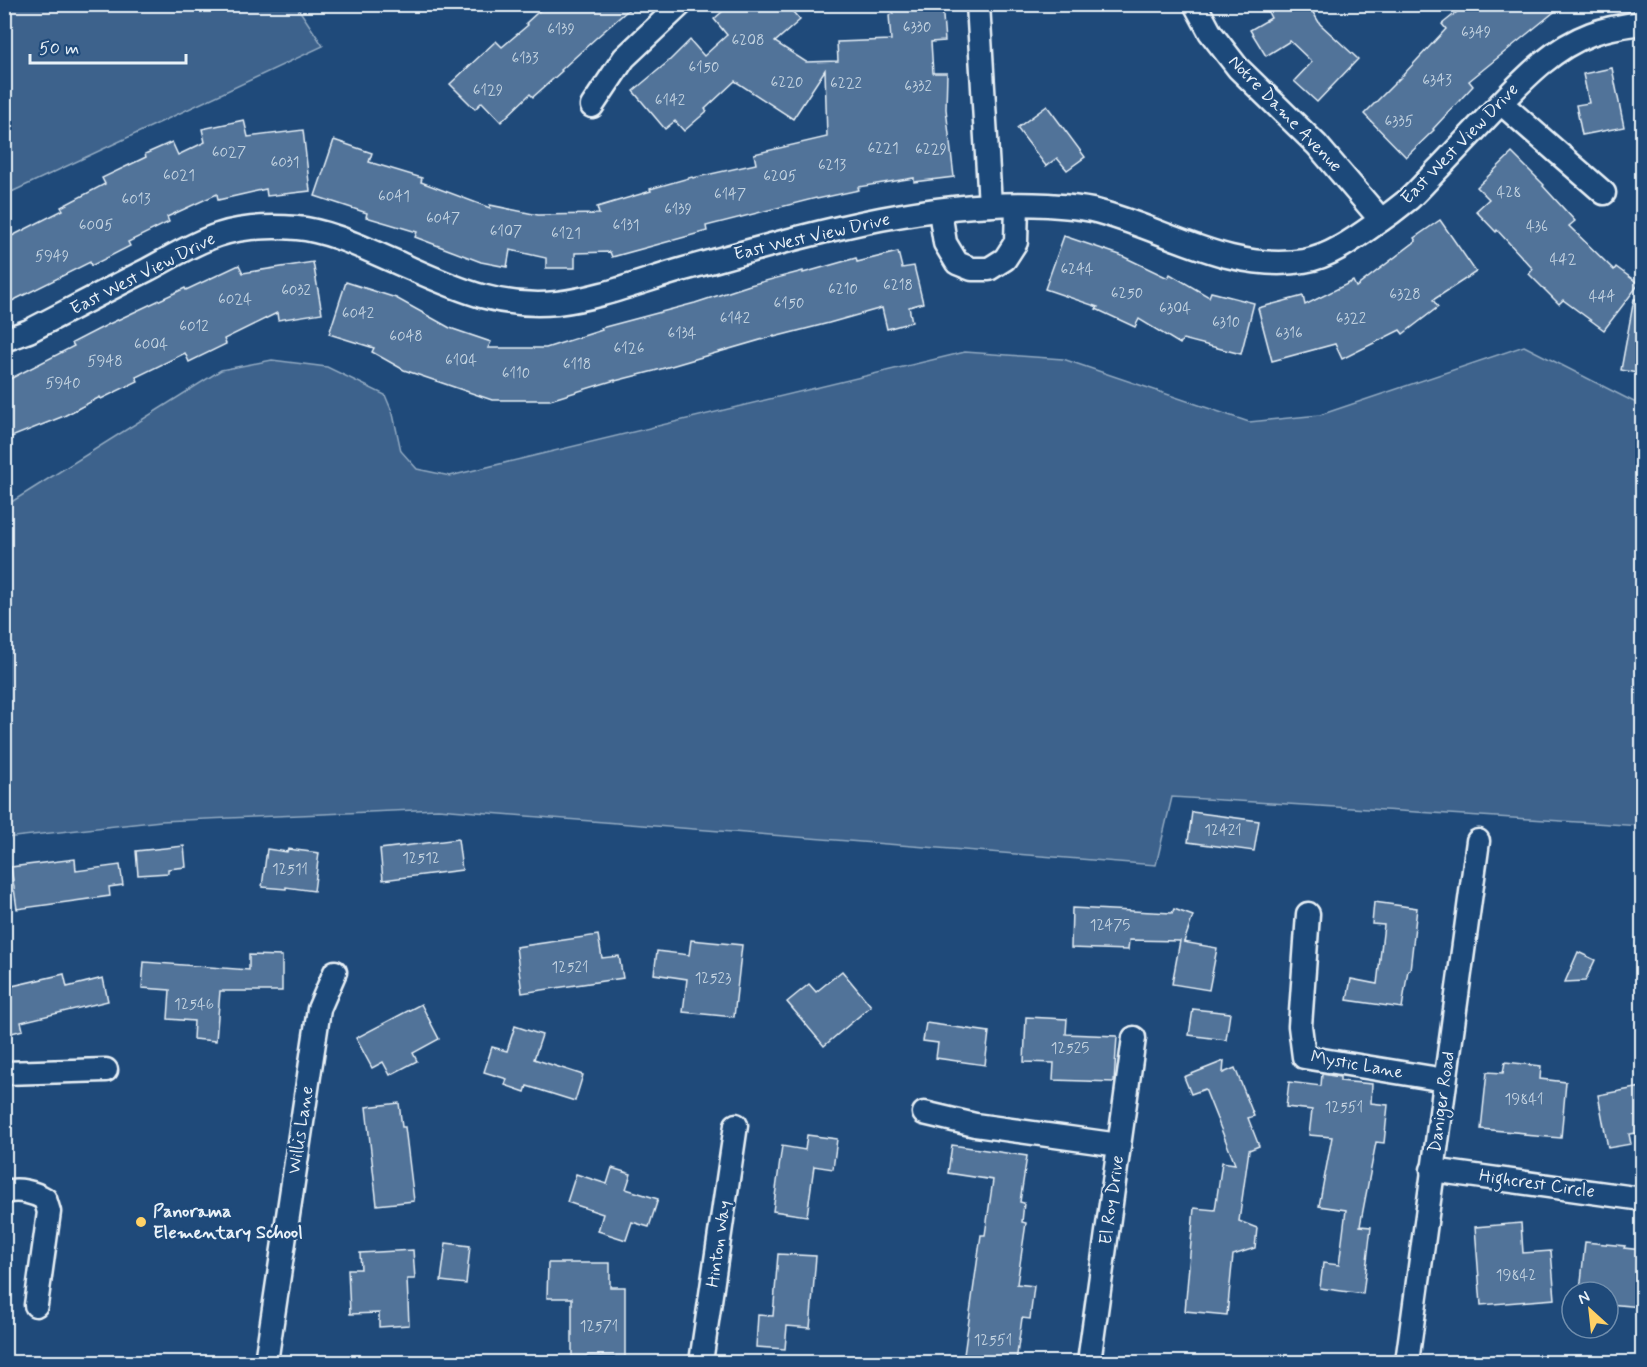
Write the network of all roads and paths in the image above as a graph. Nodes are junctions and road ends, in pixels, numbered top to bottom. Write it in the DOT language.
graph roads {
  1 [pos="681,4"];
  2 [pos="978,4"];
  3 [pos="1195,4"];
  4 [pos="1642,23"];
  5 [pos="1501,103"];
  6 [pos="592,106"];
  7 [pos="1604,193"];
  8 [pos="990,205"];
  9 [pos="1017,205"];
  10 [pos="940,211"];
  11 [pos="1381,220"];
  12 [pos="4,340"];
  13 [pos="1478,841"];
  14 [pos="1308,914"];
  15 [pos="335,972"];
  16 [pos="1134,1038"];
  17 [pos="106,1070"];
  18 [pos="4,1072"];
  19 [pos="1445,1080"];
  20 [pos="924,1113"];
  21 [pos="736,1125"];
  22 [pos="1119,1145"];
  23 [pos="1432,1170"];
  24 [pos="4,1193"];
  25 [pos="1642,1199"];
  26 [pos="36,1305"];
  27 [pos="266,1362"];
  28 [pos="701,1362"];
  29 [pos="1089,1362"];
  30 [pos="1407,1362"];
  1 -- 6 [label="street"];
  2 -- 8 [label="street"];
  3 -- 11 [label="street, Notre Dame Avenue"];
  4 -- 5 [label="street, East West View Drive"];
  5 -- 7 [label="street"];
  5 -- 11 [label="street, East West View Drive"];
  8 -- 9 [label="street, East West View Drive"];
  8 -- 10 [label="street, East West View Drive"];
  9 -- 10 [label="street"];
  9 -- 11 [label="street, East West View Drive"];
  10 -- 12 [label="street, East West View Drive"];
  13 -- 19 [label="street, Daniger Road"];
  14 -- 19 [label="street, Mystic Lane"];
  15 -- 27 [label="street, Willis Lane"];
  16 -- 22 [label="street, El Roy Drive"];
  17 -- 18 [label="street"];
  19 -- 23 [label="street, Daniger Road"];
  20 -- 22 [label="street"];
  21 -- 28 [label="street, Hinton Way"];
  22 -- 29 [label="street, El Roy Drive"];
  23 -- 25 [label="street, Highcrest Circle"];
  23 -- 30 [label="street, Daniger Road"];
  24 -- 26 [label="street"];
}
